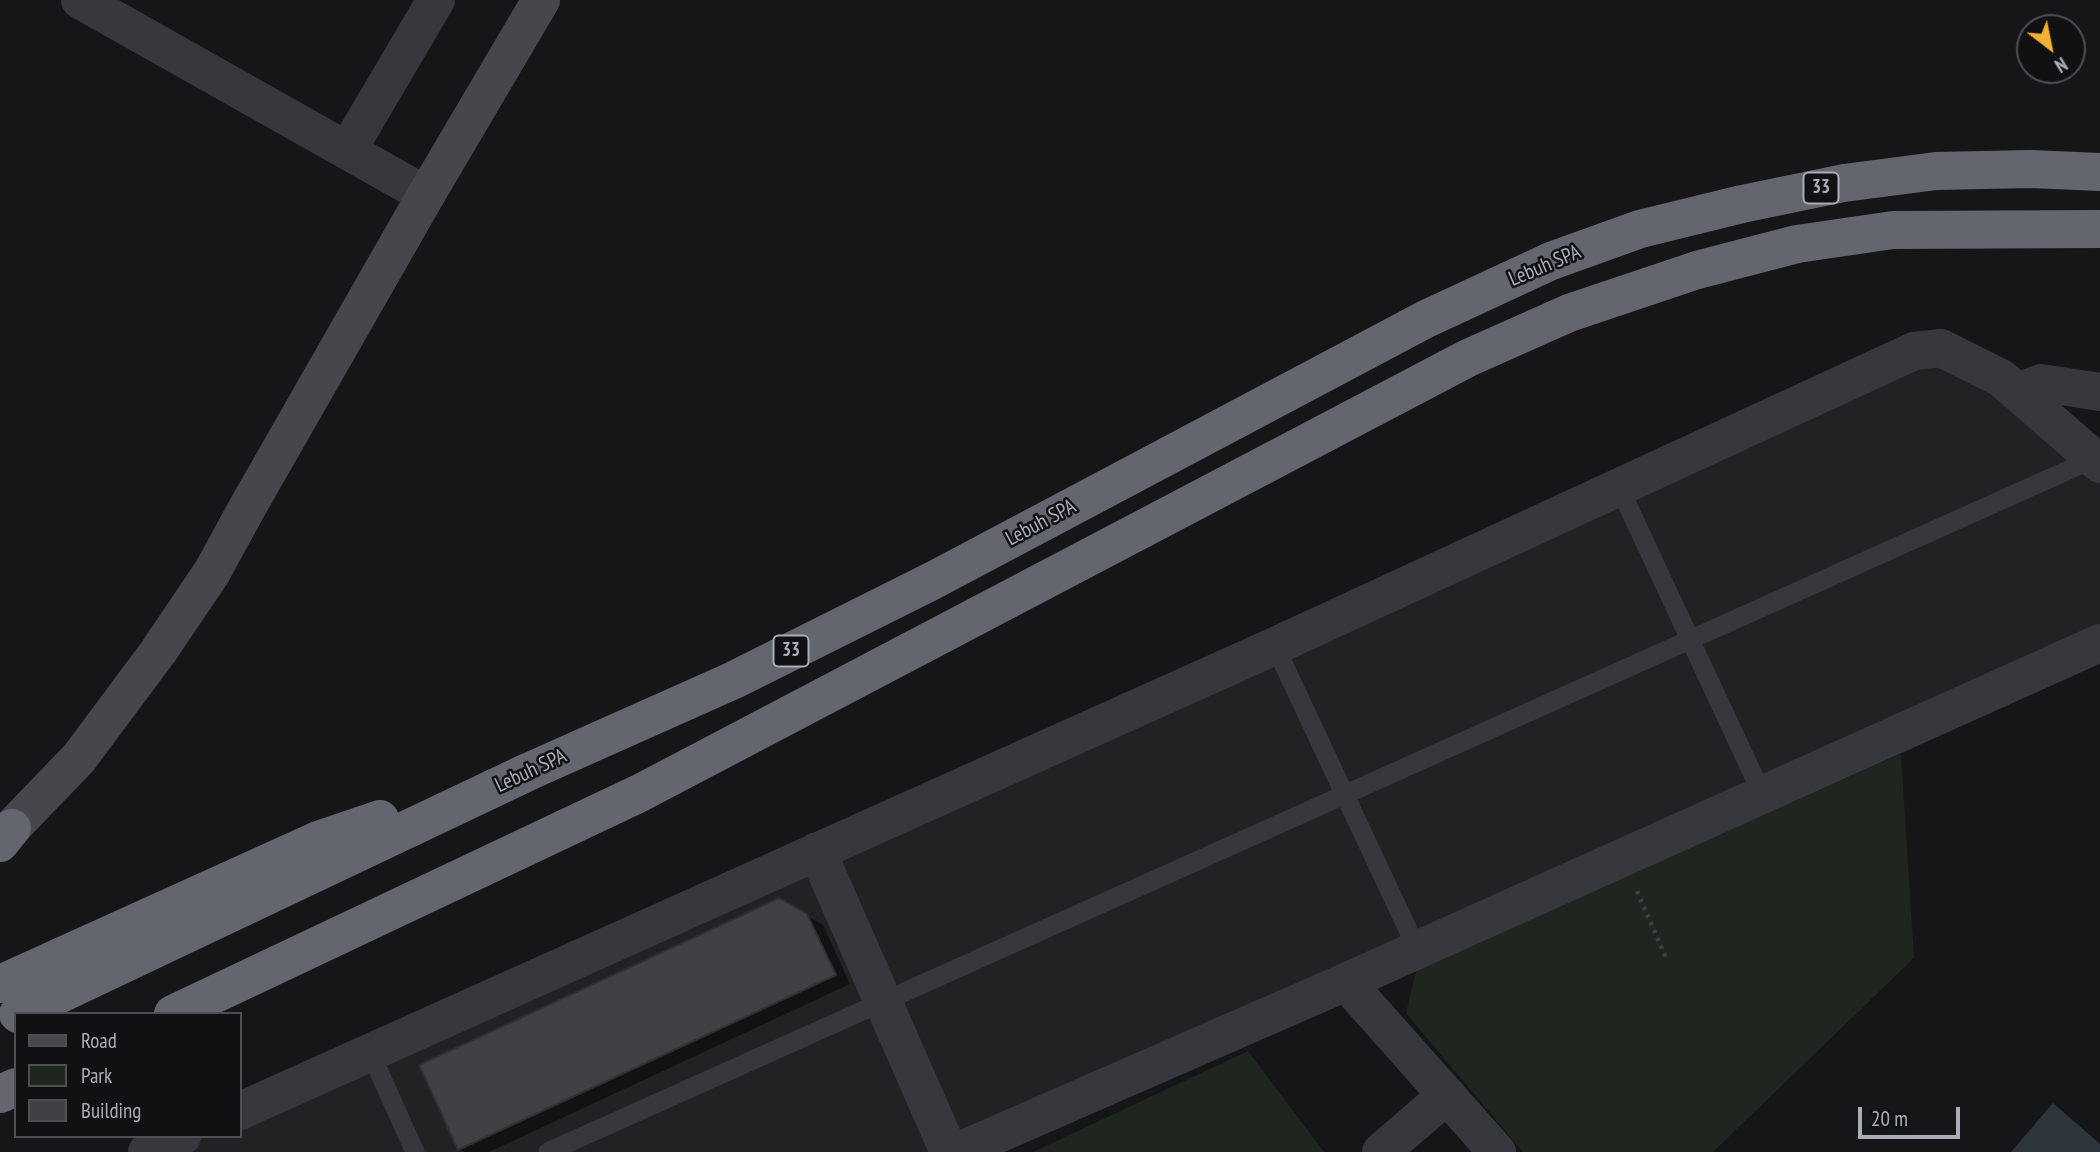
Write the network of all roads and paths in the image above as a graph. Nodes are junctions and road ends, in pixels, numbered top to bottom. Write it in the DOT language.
graph roads {
  1 [pos="80,0"];
  2 [pos="436,0"];
  3 [pos="541,0"];
  4 [pos="347,150"];
  5 [pos="2100,172"];
  6 [pos="426,195"];
  7 [pos="2100,229"];
  8 [pos="2017,392"];
  9 [pos="2100,392"];
  10 [pos="2097,462"];
  11 [pos="1620,489"];
  12 [pos="1689,640"];
  13 [pos="2100,643"];
  14 [pos="1275,646"];
  15 [pos="530,771"];
  16 [pos="1344,794"];
  17 [pos="1763,796"];
  18 [pos="4,837"];
  19 [pos="817,851"];
  20 [pos="1624,858"];
  21 [pos="1417,949"];
  22 [pos="1665,958"];
  23 [pos="1346,982"];
  24 [pos="0,984"];
  25 [pos="884,1002"];
  26 [pos="21,1012"];
  27 [pos="177,1012"];
  28 [pos="370,1052"];
  29 [pos="1447,1095"];
  30 [pos="242,1110"];
  31 [pos="178,1138"];
  32 [pos="147,1152"];
  33 [pos="415,1152"];
  34 [pos="548,1152"];
  35 [pos="949,1152"];
  36 [pos="957,1152"];
  37 [pos="1381,1152"];
  38 [pos="1497,1152"];
  1 -- 4 [label="street"];
  2 -- 4 [label="street"];
  3 -- 6 [label="street"];
  4 -- 6 [label="street"];
  5 -- 15 [label="highway, Lebuh SPA / 33"];
  6 -- 18 [label="street"];
  7 -- 27 [label="highway"];
  8 -- 9 [label="street"];
  8 -- 10 [label="street"];
  8 -- 11 [label="street"];
  10 -- 12 [label="lane"];
  11 -- 12 [label="lane"];
  11 -- 14 [label="street"];
  12 -- 16 [label="lane"];
  12 -- 17 [label="lane"];
  13 -- 17 [label="street"];
  14 -- 16 [label="lane"];
  14 -- 19 [label="street"];
  15 -- 24 [label="highway"];
  15 -- 26 [label="highway, Lebuh SPA / 33"];
  16 -- 21 [label="lane"];
  16 -- 25 [label="lane"];
  17 -- 20 [label="street"];
  19 -- 25 [label="street"];
  19 -- 28 [label="street"];
  20 -- 21 [label="street"];
  20 -- 22 [label="path"];
  21 -- 23 [label="street"];
  23 -- 29 [label="street"];
  23 -- 36 [label="street"];
  25 -- 34 [label="lane"];
  25 -- 35 [label="street"];
  28 -- 30 [label="street"];
  28 -- 33 [label="lane"];
  29 -- 37 [label="street"];
  29 -- 38 [label="street"];
  31 -- 32 [label="street"];
}
